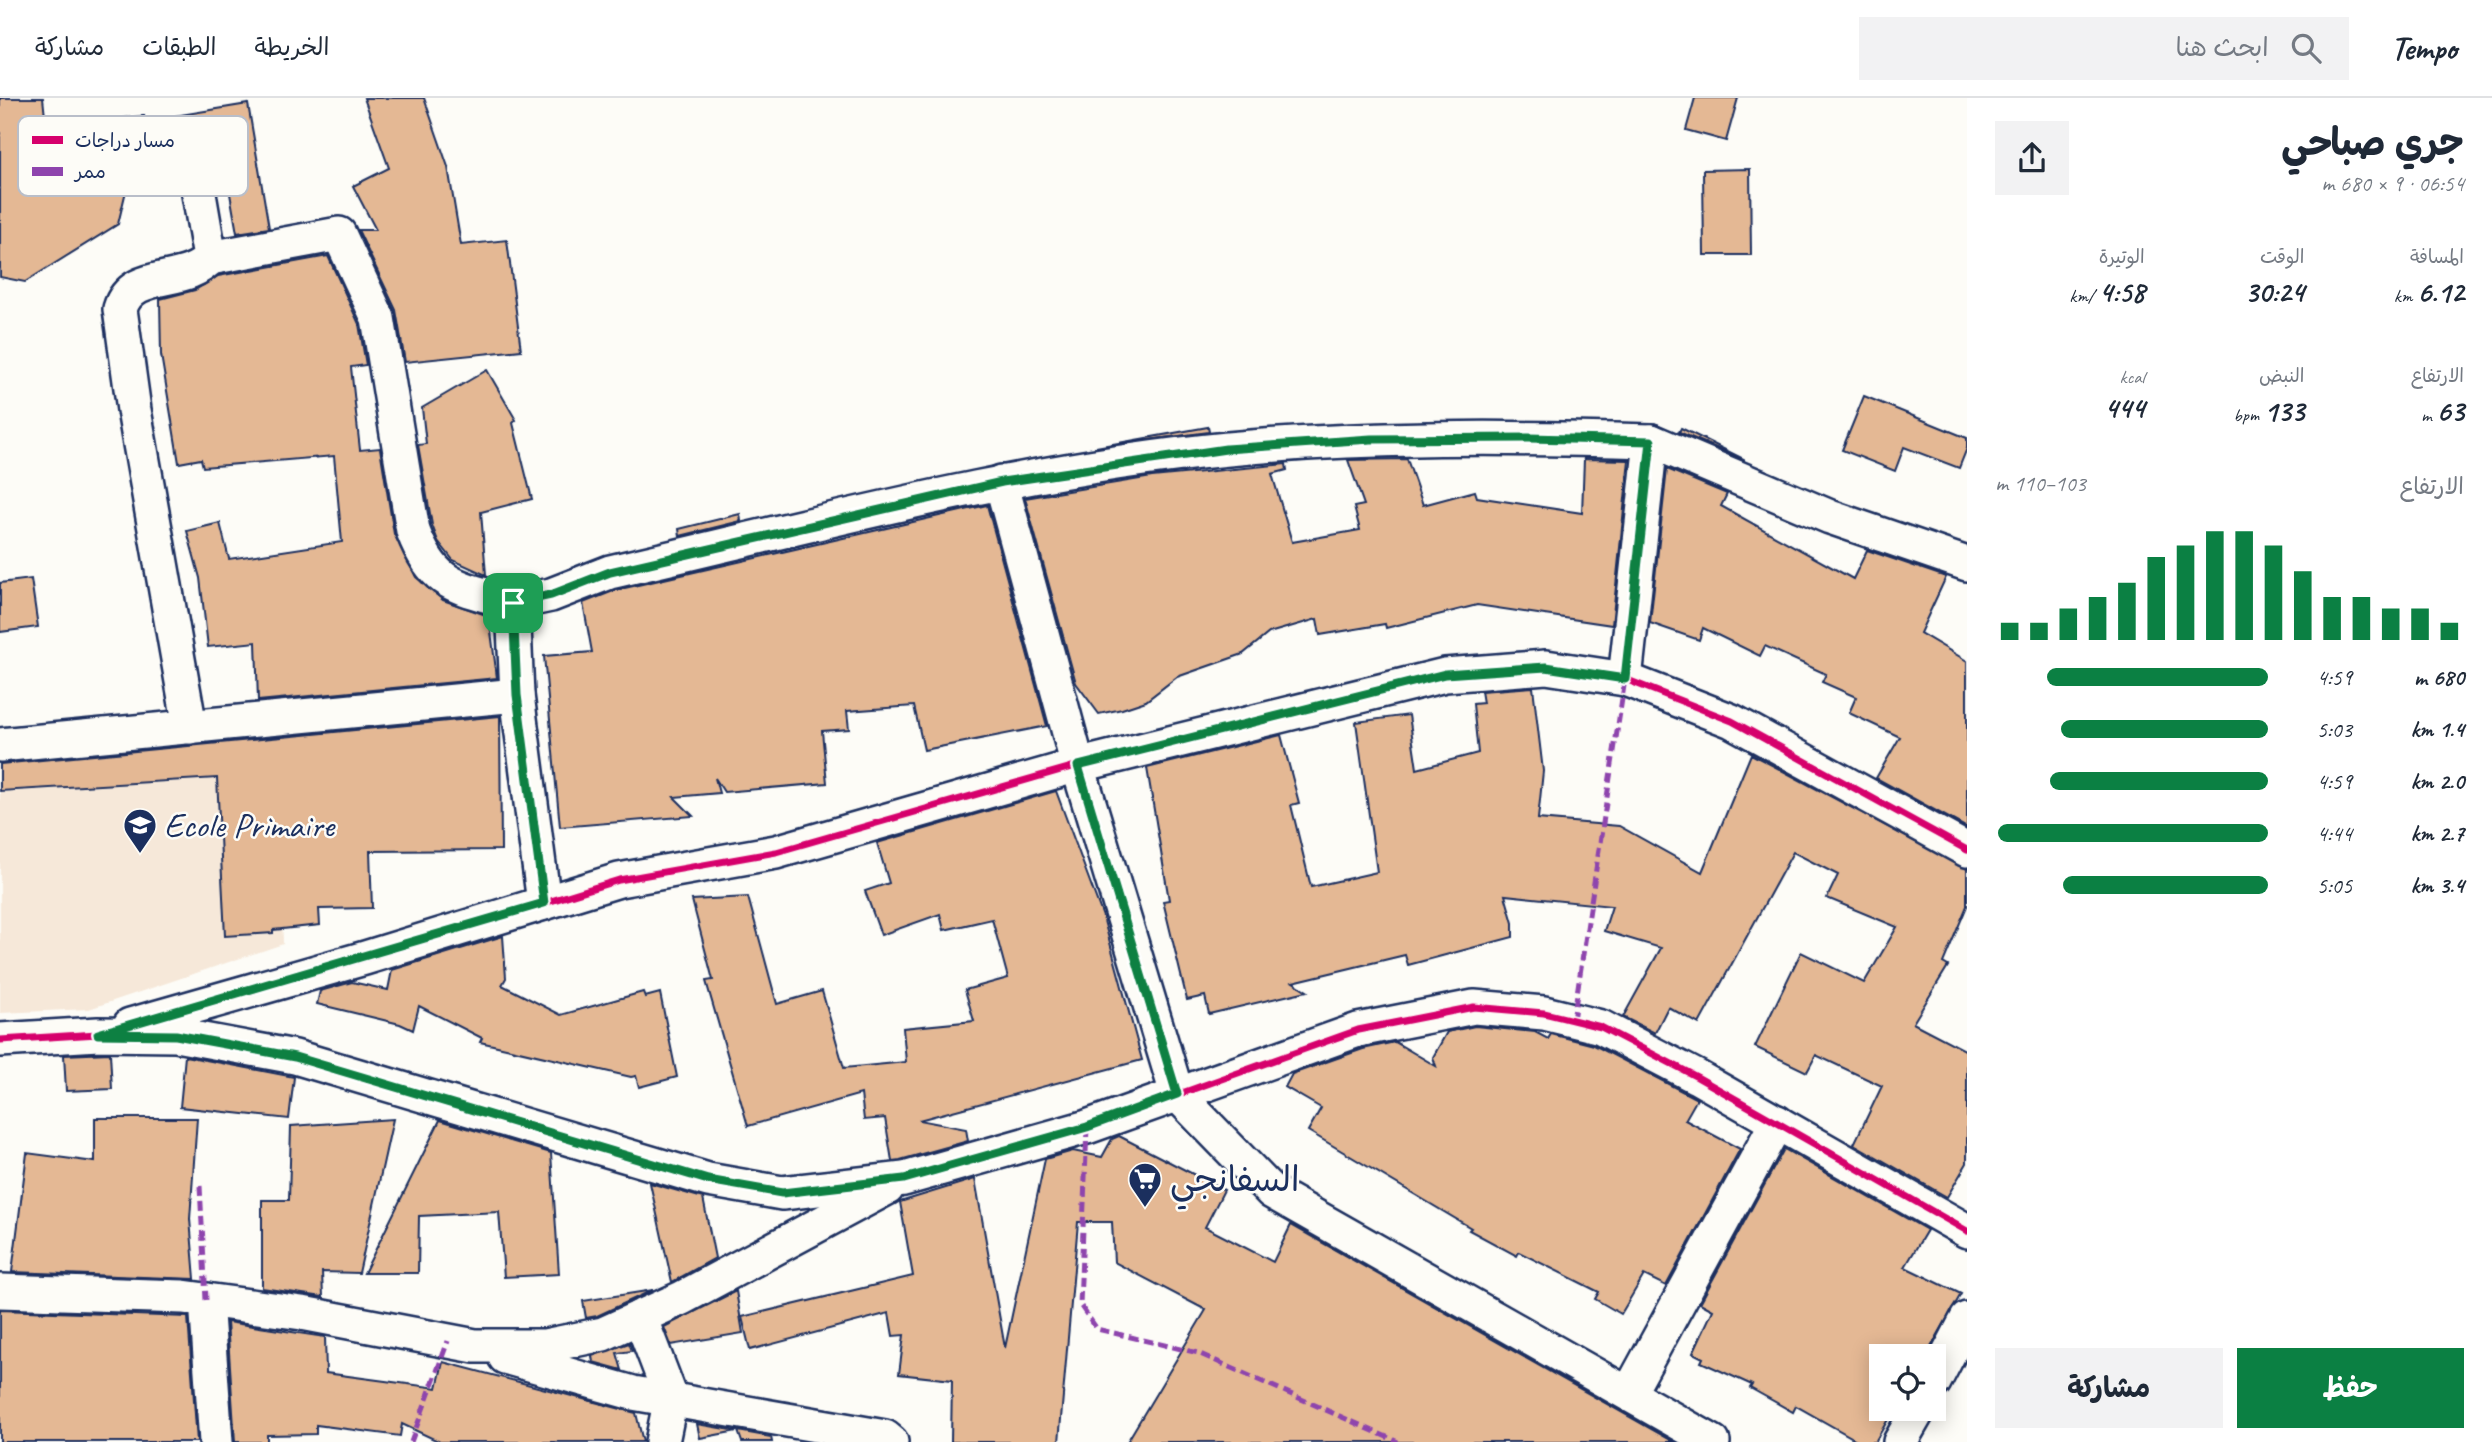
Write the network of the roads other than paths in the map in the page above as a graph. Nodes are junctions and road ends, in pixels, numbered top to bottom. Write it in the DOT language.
graph roads {
  1 [pos="199,196"];
  2 [pos="210,258"];
  3 [pos="1651,441"];
  4 [pos="1002,482"];
  5 [pos="1967,564"];
  6 [pos="513,603"];
  7 [pos="1625,679"];
  8 [pos="517,695"];
  9 [pos="190,727"];
  10 [pos="0,745"];
  11 [pos="1078,766"];
  12 [pos="1967,850"];
  13 [pos="544,903"];
  14 [pos="98,1034"];
  15 [pos="0,1040"];
  16 [pos="1177,1094"];
  17 [pos="1777,1122"];
  18 [pos="904,1179"];
  19 [pos="1967,1231"];
  20 [pos="0,1291"];
  21 [pos="206,1300"];
  22 [pos="640,1317"];
  23 [pos="1967,1319"];
  24 [pos="448,1341"];
  25 [pos="1946,1359"];
  26 [pos="1629,1393"];
  27 [pos="671,1398"];
  28 [pos="1912,1421"];
  29 [pos="216,1442"];
  30 [pos="662,1442"];
  31 [pos="891,1442"];
  32 [pos="1713,1442"];
  33 [pos="1900,1442"];
  1 -- 2 [label="street"];
  2 -- 6 [label="street"];
  2 -- 9 [label="street"];
  3 -- 4 [label="street"];
  3 -- 5 [label="street"];
  3 -- 7 [label="street"];
  4 -- 6 [label="street"];
  4 -- 11 [label="street"];
  6 -- 8 [label="street"];
  7 -- 11 [label="street"];
  7 -- 12 [label="street"];
  8 -- 9 [label="street"];
  8 -- 13 [label="street"];
  9 -- 10 [label="street"];
  11 -- 13 [label="street"];
  11 -- 16 [label="street"];
  13 -- 14 [label="street"];
  14 -- 15 [label="street"];
  14 -- 18 [label="street"];
  16 -- 17 [label="street"];
  16 -- 18 [label="street"];
  16 -- 26 [label="street"];
  17 -- 19 [label="street"];
  17 -- 26 [label="street"];
  18 -- 22 [label="street"];
  20 -- 21 [label="street"];
  21 -- 24 [label="street"];
  21 -- 29 [label="street"];
  22 -- 24 [label="street"];
  22 -- 27 [label="street"];
  23 -- 25 [label="street"];
  24 -- 27 [label="street"];
  26 -- 32 [label="street"];
  27 -- 30 [label="street"];
  27 -- 31 [label="street"];
  28 -- 33 [label="street"];
}
